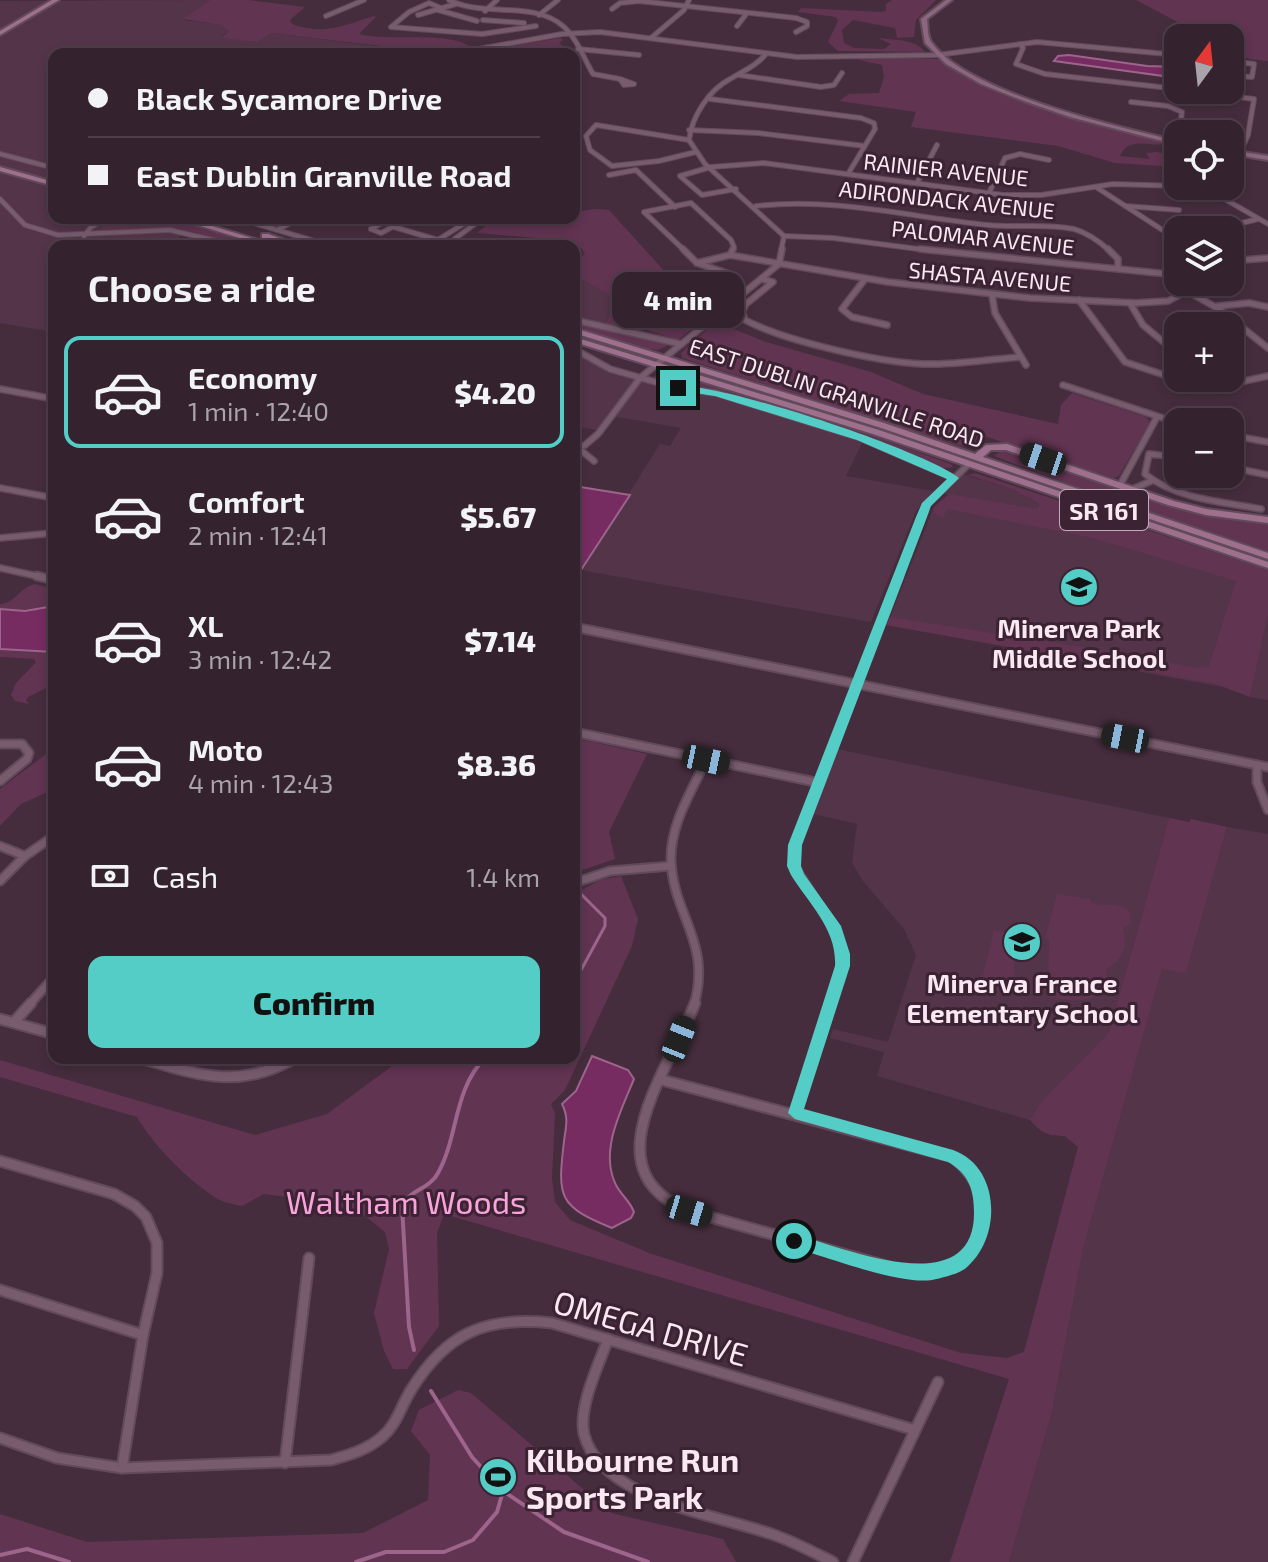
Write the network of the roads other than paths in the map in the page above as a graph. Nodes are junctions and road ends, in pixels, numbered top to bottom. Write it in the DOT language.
graph roads {
  1 [pos="56,0"];
  2 [pos="364,0"];
  3 [pos="449,0"];
  4 [pos="497,0"];
  5 [pos="558,0"];
  6 [pos="689,0"];
  7 [pos="949,0"];
  8 [pos="456,4"];
  9 [pos="686,7"];
  10 [pos="439,9"];
  11 [pos="612,9"];
  12 [pos="485,11"];
  13 [pos="747,13"];
  14 [pos="418,15"];
  15 [pos="539,15"];
  16 [pos="326,16"];
  17 [pos="483,20"];
  18 [pos="477,21"];
  19 [pos="501,23"];
  20 [pos="536,26"];
  21 [pos="737,26"];
  22 [pos="2,31"];
  23 [pos="518,31"];
  24 [pos="543,31"];
  25 [pos="796,32"];
  26 [pos="569,33"];
  27 [pos="651,38"];
  28 [pos="527,40"];
  29 [pos="1020,44"];
  30 [pos="484,48"];
  31 [pos="577,48"];
  32 [pos="580,49"];
  33 [pos="580,52"];
  34 [pos="1164,53"];
  35 [pos="766,54"];
  36 [pos="639,55"];
  37 [pos="937,55"];
  38 [pos="1244,63"];
  39 [pos="842,73"];
  40 [pos="739,75"];
  41 [pos="1244,76"];
  42 [pos="620,79"];
  43 [pos="1164,88"];
  44 [pos="1244,97"];
  45 [pos="710,99"];
  46 [pos="1131,102"];
  47 [pos="1181,120"];
  48 [pos="689,130"];
  49 [pos="689,140"];
  50 [pos="1164,140"];
  51 [pos="1244,143"];
  52 [pos="937,145"];
  53 [pos="865,146"];
  54 [pos="696,152"];
  55 [pos="0,154"];
  56 [pos="1244,155"];
  57 [pos="1268,158"];
  58 [pos="1049,160"];
  59 [pos="0,163"];
  60 [pos="48,166"];
  61 [pos="711,167"];
  62 [pos="0,169"];
  63 [pos="848,174"];
  64 [pos="609,175"];
  65 [pos="48,180"];
  66 [pos="48,181"];
  67 [pos="917,183"];
  68 [pos="1164,185"];
  69 [pos="1095,187"];
  70 [pos="736,189"];
  71 [pos="989,193"];
  72 [pos="0,199"];
  73 [pos="1226,200"];
  74 [pos="756,206"];
  75 [pos="1125,206"];
  76 [pos="675,207"];
  77 [pos="1179,210"];
  78 [pos="1258,219"];
  79 [pos="1244,222"];
  80 [pos="97,224"];
  81 [pos="199,224"];
  82 [pos="224,224"];
  83 [pos="257,224"];
  84 [pos="288,224"];
  85 [pos="382,224"];
  86 [pos="398,224"];
  87 [pos="463,224"];
  88 [pos="475,224"];
  89 [pos="1268,224"];
  90 [pos="394,227"];
  91 [pos="277,230"];
  92 [pos="1164,231"];
  93 [pos="84,236"];
  94 [pos="784,236"];
  95 [pos="218,240"];
  96 [pos="253,240"];
  97 [pos="278,240"];
  98 [pos="311,240"];
  99 [pos="438,240"];
  100 [pos="452,240"];
  101 [pos="730,255"];
  102 [pos="1268,258"];
  103 [pos="1244,260"];
  104 [pos="697,263"];
  105 [pos="779,264"];
  106 [pos="1118,266"];
  107 [pos="1164,273"];
  108 [pos="735,276"];
  109 [pos="762,279"];
  110 [pos="865,279"];
  111 [pos="992,295"];
  112 [pos="1178,296"];
  113 [pos="1197,296"];
  114 [pos="1079,300"];
  115 [pos="1130,303"];
  116 [pos="1218,306"];
  117 [pos="1268,307"];
  118 [pos="580,322"];
  119 [pos="887,325"];
  120 [pos="580,332"];
  121 [pos="580,340"];
  122 [pos="1164,343"];
  123 [pos="681,344"];
  124 [pos="1268,348"];
  125 [pos="580,352"];
  126 [pos="1021,357"];
  127 [pos="660,361"];
  128 [pos="1026,365"];
  129 [pos="1268,376"];
  130 [pos="640,378"];
  131 [pos="1063,385"];
  132 [pos="0,389"];
  133 [pos="48,398"];
  134 [pos="1157,417"];
  135 [pos="1164,419"];
  136 [pos="1244,438"];
  137 [pos="1268,442"];
  138 [pos="580,445"];
  139 [pos="580,451"];
  140 [pos="1164,455"];
  141 [pos="973,460"];
  142 [pos="594,461"];
  143 [pos="1244,470"];
  144 [pos="1268,475"];
  145 [pos="954,478"];
  146 [pos="1151,481"];
  147 [pos="1120,485"];
  148 [pos="0,488"];
  149 [pos="1133,489"];
  150 [pos="48,497"];
  151 [pos="1210,498"];
  152 [pos="1268,504"];
  153 [pos="1206,512"];
  154 [pos="1264,516"];
  155 [pos="48,534"];
  156 [pos="0,538"];
  157 [pos="1238,552"];
  158 [pos="1268,556"];
  159 [pos="1268,565"];
  160 [pos="0,568"];
  161 [pos="48,579"];
  162 [pos="580,628"];
  163 [pos="857,684"];
  164 [pos="580,733"];
  165 [pos="0,744"];
  166 [pos="706,760"];
  167 [pos="1257,765"];
  168 [pos="1268,767"];
  169 [pos="0,781"];
  170 [pos="820,783"];
  171 [pos="1268,810"];
  172 [pos="48,840"];
  173 [pos="0,846"];
  174 [pos="25,856"];
  175 [pos="671,866"];
  176 [pos="0,881"];
  177 [pos="580,881"];
  178 [pos="48,984"];
  179 [pos="0,1019"];
  180 [pos="14,1022"];
  181 [pos="48,1032"];
  182 [pos="161,1064"];
  183 [pos="286,1064"];
  184 [pos="662,1080"];
  185 [pos="795,1113"];
  186 [pos="0,1161"];
  187 [pos="309,1258"];
  188 [pos="0,1290"];
  189 [pos="143,1335"];
  190 [pos="608,1339"];
  191 [pos="938,1382"];
  192 [pos="915,1430"];
  193 [pos="0,1438"];
  194 [pos="285,1463"];
  195 [pos="122,1468"];
  196 [pos="833,1562"];
  197 [pos="853,1562"];
  1 -- 22 [label="main road"];
  2 -- 16 [label="street"];
  3 -- 8 [label="street"];
  4 -- 12 [label="street"];
  5 -- 15 [label="street"];
  6 -- 9 [label="street"];
  7 -- 37 [label="street"];
  8 -- 10 [label="street"];
  8 -- 12 [label="street"];
  9 -- 11 [label="street"];
  9 -- 13 [label="street"];
  9 -- 27 [label="street"];
  10 -- 14 [label="street"];
  10 -- 18 [label="street"];
  10 -- 23 [label="street"];
  12 -- 15 [label="street"];
  13 -- 21 [label="street"];
  13 -- 25 [label="street"];
  15 -- 26 [label="street"];
  17 -- 19 [label="street"];
  19 -- 20 [label="street"];
  19 -- 23 [label="street"];
  20 -- 23 [label="street"];
  20 -- 24 [label="street"];
  23 -- 28 [label="street"];
  26 -- 27 [label="street"];
  26 -- 28 [label="street"];
  26 -- 31 [label="street"];
  27 -- 35 [label="street"];
  28 -- 30 [label="street"];
  29 -- 34 [label="street"];
  29 -- 37 [label="street"];
  29 -- 43 [label="street"];
  32 -- 36 [label="street"];
  33 -- 42 [label="street"];
  35 -- 37 [label="street"];
  35 -- 40 [label="street"];
  37 -- 50 [label="street"];
  38 -- 41 [label="street"];
  39 -- 40 [label="street"];
  40 -- 45 [label="street"];
  44 -- 51 [label="street"];
  45 -- 48 [label="street"];
  45 -- 53 [label="street"];
  46 -- 47 [label="street"];
  48 -- 49 [label="street"];
  48 -- 53 [label="street"];
  49 -- 54 [label="street"];
  49 -- 54 [label="street"];
  52 -- 67 [label="street"];
  53 -- 63 [label="street"];
  54 -- 61 [label="street"];
  55 -- 60 [label="street"];
  56 -- 57 [label="street"];
  58 -- 71 [label="street"];
  59 -- 65 [label="main road"];
  61 -- 63 [label="street, RAINIER AVENUE"];
  61 -- 70 [label="street"];
  61 -- 70 [label="street"];
  62 -- 66 [label="main road"];
  63 -- 67 [label="street, RAINIER AVENUE"];
  64 -- 76 [label="street"];
  67 -- 71 [label="street, RAINIER AVENUE"];
  68 -- 69 [label="street, RAINIER AVENUE"];
  69 -- 71 [label="street, RAINIER AVENUE"];
  69 -- 75 [label="street"];
  70 -- 74 [label="street"];
  72 -- 93 [label="street"];
  73 -- 78 [label="street"];
  74 -- 94 [label="street"];
  74 -- 106 [label="street, ADIRONDACK AVENUE"];
  75 -- 77 [label="street"];
  75 -- 92 [label="street"];
  76 -- 101 [label="street"];
  76 -- 104 [label="street"];
  78 -- 79 [label="street"];
  78 -- 89 [label="street"];
  80 -- 93 [label="street"];
  81 -- 96 [label="main road"];
  82 -- 97 [label="main road"];
  83 -- 91 [label="street"];
  84 -- 91 [label="street"];
  85 -- 90 [label="street"];
  86 -- 90 [label="street"];
  87 -- 99 [label="street"];
  88 -- 100 [label="street"];
  90 -- 99 [label="street"];
  91 -- 98 [label="street"];
  93 -- 95 [label="street"];
  94 -- 105 [label="street"];
  94 -- 106 [label="street, PALOMAR AVENUE"];
  101 -- 104 [label="street"];
  101 -- 105 [label="street, SHASTA AVENUE"];
  102 -- 103 [label="street"];
  104 -- 108 [label="street"];
  105 -- 109 [label="street"];
  105 -- 110 [label="street, SHASTA AVENUE"];
  106 -- 107 [label="street, PALOMAR AVENUE"];
  109 -- 123 [label="street"];
  109 -- 126 [label="street"];
  110 -- 111 [label="street, SHASTA AVENUE"];
  110 -- 119 [label="street"];
  111 -- 114 [label="street, SHASTA AVENUE"];
  111 -- 126 [label="street"];
  112 -- 115 [label="street, SHASTA AVENUE"];
  113 -- 116 [label="street"];
  114 -- 115 [label="street, SHASTA AVENUE"];
  114 -- 129 [label="street"];
  115 -- 122 [label="street"];
  116 -- 117 [label="street"];
  116 -- 124 [label="street"];
  118 -- 123 [label="street, EAST DUBLIN GRANVILLE ROAD"];
  120 -- 127 [label="main road, EAST DUBLIN GRANVILLE ROAD / SR 161"];
  121 -- 127 [label="main road, EAST DUBLIN GRANVILLE ROAD / SR 161"];
  123 -- 127 [label="street"];
  125 -- 130 [label="street, EAST DUBLIN GRANVILLE ROAD"];
  126 -- 128 [label="street"];
  127 -- 130 [label="street"];
  127 -- 141 [label="main road, EAST DUBLIN GRANVILLE ROAD / SR 161"];
  127 -- 141 [label="main road, EAST DUBLIN GRANVILLE ROAD / SR 161"];
  130 -- 138 [label="street"];
  130 -- 145 [label="street, EAST DUBLIN GRANVILLE ROAD"];
  131 -- 134 [label="street"];
  132 -- 133 [label="street"];
  134 -- 135 [label="street"];
  134 -- 147 [label="street"];
  136 -- 137 [label="street"];
  139 -- 142 [label="street"];
  140 -- 146 [label="street"];
  141 -- 145 [label="street"];
  141 -- 147 [label="main road"];
  141 -- 157 [label="main road, EAST DUBLIN GRANVILLE ROAD / SR 161"];
  141 -- 157 [label="main road, EAST DUBLIN GRANVILLE ROAD / SR 161"];
  143 -- 144 [label="street"];
  145 -- 163 [label="street"];
  146 -- 149 [label="street"];
  146 -- 151 [label="street"];
  147 -- 149 [label="main road"];
  148 -- 150 [label="street"];
  149 -- 153 [label="main road"];
  151 -- 153 [label="street"];
  151 -- 154 [label="street"];
  152 -- 154 [label="street"];
  153 -- 154 [label="main road"];
  155 -- 156 [label="street"];
  157 -- 158 [label="main road, EAST DUBLIN GRANVILLE ROAD / SR 161"];
  157 -- 159 [label="main road, EAST DUBLIN GRANVILLE ROAD / SR 161"];
  160 -- 161 [label="street"];
  162 -- 163 [label="street"];
  163 -- 167 [label="street"];
  163 -- 170 [label="street"];
  164 -- 166 [label="street"];
  165 -- 169 [label="street"];
  166 -- 170 [label="street"];
  166 -- 175 [label="street"];
  167 -- 168 [label="street"];
  167 -- 171 [label="street"];
  170 -- 185 [label="street"];
  172 -- 174 [label="street"];
  173 -- 174 [label="street"];
  174 -- 176 [label="street"];
  175 -- 177 [label="street"];
  175 -- 184 [label="street"];
  178 -- 180 [label="street"];
  179 -- 180 [label="street"];
  180 -- 181 [label="street"];
  182 -- 183 [label="street"];
  184 -- 185 [label="street"];
  184 -- 185 [label="street"];
  186 -- 189 [label="street"];
  187 -- 194 [label="street"];
  188 -- 189 [label="street"];
  189 -- 195 [label="street"];
  190 -- 192 [label="street, OMEGA DRIVE"];
  190 -- 194 [label="street, OMEGA DRIVE"];
  190 -- 196 [label="street"];
  191 -- 192 [label="street"];
  192 -- 197 [label="street"];
  193 -- 195 [label="street, OMEGA DRIVE"];
  194 -- 195 [label="street, OMEGA DRIVE"];
}
